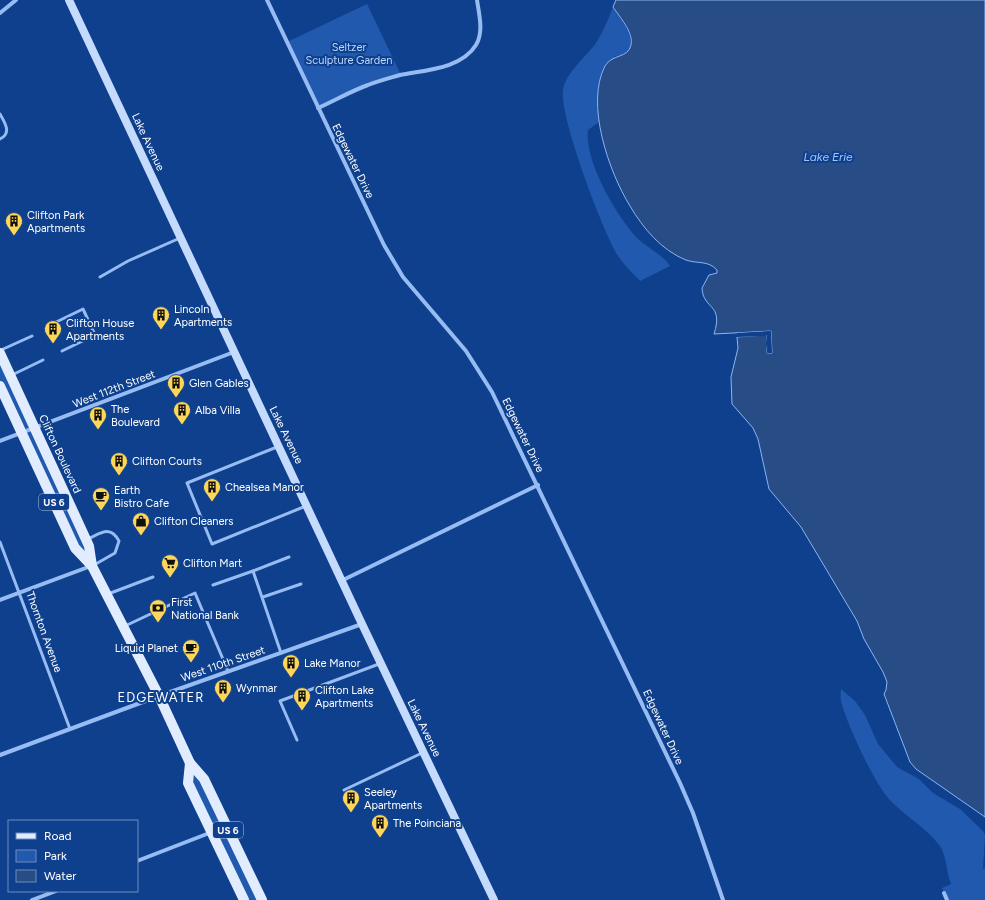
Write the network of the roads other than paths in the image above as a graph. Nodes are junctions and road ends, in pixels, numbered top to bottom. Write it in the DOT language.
graph roads {
  1 [pos="16,0"];
  2 [pos="69,0"];
  3 [pos="268,0"];
  4 [pos="476,0"];
  5 [pos="0,13"];
  6 [pos="318,108"];
  7 [pos="0,114"];
  8 [pos="0,139"];
  9 [pos="180,238"];
  10 [pos="100,277"];
  11 [pos="50,325"];
  12 [pos="32,336"];
  13 [pos="62,351"];
  14 [pos="0,352"];
  15 [pos="234,352"];
  16 [pos="44,360"];
  17 [pos="11,376"];
  18 [pos="0,386"];
  19 [pos="35,428"];
  20 [pos="22,433"];
  21 [pos="0,441"];
  22 [pos="279,446"];
  23 [pos="538,485"];
  24 [pos="308,506"];
  25 [pos="87,540"];
  26 [pos="0,542"];
  27 [pos="290,557"];
  28 [pos="92,566"];
  29 [pos="253,571"];
  30 [pos="152,577"];
  31 [pos="343,580"];
  32 [pos="301,584"];
  33 [pos="213,585"];
  34 [pos="20,593"];
  35 [pos="106,594"];
  36 [pos="263,597"];
  37 [pos="0,600"];
  38 [pos="362,624"];
  39 [pos="124,627"];
  40 [pos="282,653"];
  41 [pos="381,663"];
  42 [pos="228,671"];
  43 [pos="159,696"];
  44 [pos="70,729"];
  45 [pos="297,740"];
  46 [pos="424,752"];
  47 [pos="0,755"];
  48 [pos="190,763"];
  49 [pos="344,790"];
  50 [pos="212,832"];
  51 [pos="138,861"];
  52 [pos="53,892"];
  53 [pos="944,893"];
  54 [pos="32,900"];
  55 [pos="244,900"];
  56 [pos="262,900"];
  57 [pos="494,900"];
  58 [pos="723,900"];
  59 [pos="947,900"];
  1 -- 5 [label="street"];
  2 -- 9 [label="street, Lake Avenue"];
  3 -- 6 [label="street, Edgewater Drive"];
  4 -- 6 [label="street"];
  6 -- 23 [label="street, Edgewater Drive"];
  7 -- 8 [label="lane"];
  9 -- 10 [label="lane"];
  9 -- 15 [label="street, Lake Avenue"];
  11 -- 13 [label="lane"];
  12 -- 14 [label="lane"];
  14 -- 17 [label="main road, Clifton Boulevard / US 6"];
  15 -- 19 [label="street, West 112th Street"];
  15 -- 22 [label="street, Lake Avenue"];
  16 -- 17 [label="lane"];
  17 -- 19 [label="main road, Clifton Boulevard / US 6"];
  18 -- 20 [label="main road, Clifton Boulevard / US 6"];
  19 -- 20 [label="street, West 112th Street"];
  19 -- 25 [label="main road, Clifton Boulevard / US 6"];
  20 -- 21 [label="street, West 112th Street"];
  20 -- 28 [label="main road, Clifton Boulevard / US 6"];
  22 -- 24 [label="street, Lake Avenue"];
  22 -- 24 [label="lane"];
  23 -- 31 [label="street"];
  23 -- 58 [label="street, Edgewater Drive"];
  24 -- 31 [label="street, Lake Avenue"];
  25 -- 28 [label="main road, Clifton Boulevard / US 6"];
  25 -- 28 [label="lane"];
  26 -- 34 [label="lane, Thornton Avenue"];
  27 -- 29 [label="lane"];
  28 -- 34 [label="street"];
  28 -- 35 [label="main road, Clifton Boulevard / US 6"];
  29 -- 33 [label="lane"];
  29 -- 36 [label="lane"];
  30 -- 35 [label="lane"];
  31 -- 38 [label="street, Lake Avenue"];
  32 -- 36 [label="lane"];
  34 -- 37 [label="street"];
  34 -- 44 [label="lane, Thornton Avenue"];
  35 -- 39 [label="main road, Clifton Boulevard / US 6"];
  36 -- 40 [label="lane"];
  38 -- 40 [label="street, West 110th Street"];
  38 -- 41 [label="street, Lake Avenue"];
  39 -- 42 [label="lane"];
  39 -- 43 [label="main road, Clifton Boulevard / US 6"];
  40 -- 42 [label="street, West 110th Street"];
  41 -- 45 [label="lane"];
  41 -- 46 [label="street, Lake Avenue"];
  42 -- 43 [label="street, West 110th Street"];
  43 -- 44 [label="street, West 110th Street"];
  43 -- 48 [label="main road, Clifton Boulevard / US 6"];
  44 -- 47 [label="street, West 110th Street"];
  46 -- 49 [label="lane"];
  46 -- 57 [label="street, Lake Avenue"];
  48 -- 50 [label="main road, US 6"];
  48 -- 56 [label="main road, Clifton Boulevard / US 6"];
  50 -- 51 [label="street"];
  50 -- 55 [label="main road, US 6"];
  52 -- 54 [label="street"];
  53 -- 59 [label="street"];
}
